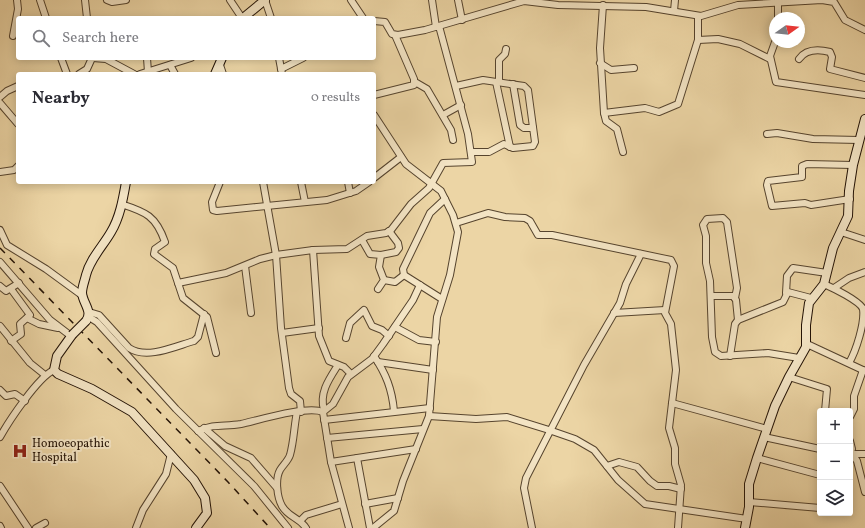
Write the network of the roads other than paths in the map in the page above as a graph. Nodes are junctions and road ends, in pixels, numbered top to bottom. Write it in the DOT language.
graph roads {
  1 [pos="17,0"];
  2 [pos="40,0"];
  3 [pos="84,0"];
  4 [pos="107,0"];
  5 [pos="126,0"];
  6 [pos="230,0"];
  7 [pos="265,0"];
  8 [pos="353,0"];
  9 [pos="432,0"];
  10 [pos="458,0"];
  11 [pos="675,0"];
  12 [pos="822,0"];
  13 [pos="540,1"];
  14 [pos="621,3"];
  15 [pos="646,3"];
  16 [pos="733,3"];
  17 [pos="778,3"];
  18 [pos="603,5"];
  19 [pos="674,11"];
  20 [pos="778,12"];
  21 [pos="16,16"];
  22 [pos="45,16"];
  23 [pos="87,16"];
  24 [pos="242,16"];
  25 [pos="245,16"];
  26 [pos="270,16"];
  27 [pos="362,16"];
  28 [pos="698,16"];
  29 [pos="16,18"];
  30 [pos="462,20"];
  31 [pos="376,21"];
  32 [pos="438,26"];
  33 [pos="865,30"];
  34 [pos="395,35"];
  35 [pos="12,36"];
  36 [pos="698,40"];
  37 [pos="773,48"];
  38 [pos="506,49"];
  39 [pos="770,59"];
  40 [pos="799,59"];
  41 [pos="62,60"];
  42 [pos="91,60"];
  43 [pos="108,60"];
  44 [pos="146,60"];
  45 [pos="185,60"];
  46 [pos="279,60"];
  47 [pos="299,60"];
  48 [pos="221,62"];
  49 [pos="600,63"];
  50 [pos="170,65"];
  51 [pos="634,68"];
  52 [pos="281,71"];
  53 [pos="66,72"];
  54 [pos="83,72"];
  55 [pos="130,72"];
  56 [pos="148,72"];
  57 [pos="174,72"];
  58 [pos="216,72"];
  59 [pos="222,72"];
  60 [pos="865,78"];
  61 [pos="415,82"];
  62 [pos="498,82"];
  63 [pos="513,84"];
  64 [pos="456,86"];
  65 [pos="16,87"];
  66 [pos="376,95"];
  67 [pos="865,95"];
  68 [pos="0,97"];
  69 [pos="0,103"];
  70 [pos="461,105"];
  71 [pos="604,113"];
  72 [pos="442,115"];
  73 [pos="376,118"];
  74 [pos="865,119"];
  75 [pos="16,122"];
  76 [pos="533,128"];
  77 [pos="767,134"];
  78 [pos="453,140"];
  79 [pos="859,140"];
  80 [pos="510,147"];
  81 [pos="471,152"];
  82 [pos="623,152"];
  83 [pos="401,157"];
  84 [pos="853,165"];
  85 [pos="16,168"];
  86 [pos="0,172"];
  87 [pos="376,176"];
  88 [pos="126,184"];
  89 [pos="219,184"];
  90 [pos="263,184"];
  91 [pos="301,184"];
  92 [pos="348,184"];
  93 [pos="366,184"];
  94 [pos="431,184"];
  95 [pos="350,193"];
  96 [pos="445,199"];
  97 [pos="850,199"];
  98 [pos="305,202"];
  99 [pos="121,204"];
  100 [pos="267,206"];
  101 [pos="456,223"];
  102 [pos="0,230"];
  103 [pos="389,231"];
  104 [pos="841,232"];
  105 [pos="362,240"];
  106 [pos="865,240"];
  107 [pos="313,250"];
  108 [pos="641,254"];
  109 [pos="276,255"];
  110 [pos="382,256"];
  111 [pos="0,262"];
  112 [pos="245,266"];
  113 [pos="865,272"];
  114 [pos="827,273"];
  115 [pos="404,275"];
  116 [pos="384,280"];
  117 [pos="18,283"];
  118 [pos="178,284"];
  119 [pos="824,284"];
  120 [pos="420,285"];
  121 [pos="0,286"];
  122 [pos="834,288"];
  123 [pos="11,289"];
  124 [pos="378,289"];
  125 [pos="786,293"];
  126 [pos="83,296"];
  127 [pos="711,296"];
  128 [pos="735,298"];
  129 [pos="811,298"];
  130 [pos="442,299"];
  131 [pos="665,310"];
  132 [pos="864,310"];
  133 [pos="251,313"];
  134 [pos="614,313"];
  135 [pos="204,314"];
  136 [pos="88,317"];
  137 [pos="27,318"];
  138 [pos="738,320"];
  139 [pos="0,327"];
  140 [pos="394,327"];
  141 [pos="319,328"];
  142 [pos="60,329"];
  143 [pos="282,333"];
  144 [pos="71,336"];
  145 [pos="389,336"];
  146 [pos="346,338"];
  147 [pos="11,341"];
  148 [pos="436,342"];
  149 [pos="807,344"];
  150 [pos="216,352"];
  151 [pos="730,356"];
  152 [pos="799,358"];
  153 [pos="376,359"];
  154 [pos="849,363"];
  155 [pos="338,365"];
  156 [pos="54,370"];
  157 [pos="433,370"];
  158 [pos="864,370"];
  159 [pos="351,374"];
  160 [pos="45,375"];
  161 [pos="789,377"];
  162 [pos="0,390"];
  163 [pos="26,401"];
  164 [pos="672,403"];
  165 [pos="430,408"];
  166 [pos="825,408"];
  167 [pos="324,411"];
  168 [pos="394,411"];
  169 [pos="853,411"];
  170 [pos="299,412"];
  171 [pos="429,416"];
  172 [pos="324,420"];
  173 [pos="201,429"];
  174 [pos="424,430"];
  175 [pos="549,430"];
  176 [pos="766,433"];
  177 [pos="0,437"];
  178 [pos="327,438"];
  179 [pos="817,448"];
  180 [pos="416,449"];
  181 [pos="853,453"];
  182 [pos="171,454"];
  183 [pos="865,454"];
  184 [pos="853,456"];
  185 [pos="356,458"];
  186 [pos="756,458"];
  187 [pos="331,462"];
  188 [pos="608,466"];
  189 [pos="817,474"];
  190 [pos="0,486"];
  191 [pos="277,488"];
  192 [pos="681,489"];
  193 [pos="865,492"];
  194 [pos="398,498"];
  195 [pos="749,502"];
  196 [pos="342,504"];
  197 [pos="365,504"];
  198 [pos="817,508"];
  199 [pos="680,509"];
  200 [pos="747,519"];
  201 [pos="300,521"];
  202 [pos="45,523"];
  203 [pos="28,528"];
  204 [pos="36,528"];
  205 [pos="136,528"];
  206 [pos="196,528"];
  207 [pos="288,528"];
  208 [pos="306,528"];
  209 [pos="349,528"];
  210 [pos="370,528"];
  211 [pos="373,528"];
  212 [pos="532,528"];
  213 [pos="678,528"];
  214 [pos="745,528"];
  1 -- 21 [label="street"];
  2 -- 22 [label="street"];
  3 -- 23 [label="street"];
  4 -- 5 [label="street"];
  6 -- 24 [label="street"];
  7 -- 25 [label="street"];
  7 -- 26 [label="street"];
  8 -- 27 [label="street"];
  9 -- 32 [label="street"];
  10 -- 30 [label="street"];
  11 -- 19 [label="street"];
  12 -- 17 [label="street"];
  12 -- 33 [label="street"];
  13 -- 18 [label="street"];
  13 -- 30 [label="street"];
  14 -- 15 [label="street"];
  14 -- 18 [label="street"];
  15 -- 19 [label="street"];
  16 -- 17 [label="street"];
  16 -- 28 [label="street"];
  17 -- 20 [label="street"];
  18 -- 49 [label="street"];
  19 -- 28 [label="street"];
  28 -- 36 [label="street"];
  29 -- 35 [label="street"];
  30 -- 32 [label="street"];
  31 -- 34 [label="street"];
  32 -- 34 [label="street"];
  32 -- 64 [label="street"];
  34 -- 61 [label="street"];
  36 -- 39 [label="street"];
  36 -- 71 [label="street"];
  37 -- 39 [label="street"];
  38 -- 62 [label="street"];
  39 -- 67 [label="street"];
  40 -- 60 [label="street"];
  41 -- 53 [label="street"];
  42 -- 54 [label="street"];
  43 -- 55 [label="street"];
  44 -- 56 [label="street"];
  45 -- 50 [label="street"];
  46 -- 52 [label="street"];
  47 -- 52 [label="street"];
  48 -- 58 [label="street"];
  48 -- 59 [label="street"];
  49 -- 51 [label="street"];
  49 -- 71 [label="street"];
  50 -- 56 [label="street"];
  50 -- 57 [label="street"];
  61 -- 66 [label="street"];
  61 -- 72 [label="street"];
  62 -- 63 [label="street"];
  62 -- 64 [label="street"];
  62 -- 80 [label="street"];
  63 -- 76 [label="street"];
  63 -- 76 [label="street"];
  64 -- 70 [label="street"];
  65 -- 68 [label="street"];
  69 -- 75 [label="street"];
  70 -- 72 [label="street"];
  70 -- 81 [label="street"];
  71 -- 82 [label="street"];
  72 -- 78 [label="street"];
  73 -- 83 [label="street"];
  74 -- 79 [label="street"];
  76 -- 80 [label="street"];
  77 -- 79 [label="street"];
  79 -- 84 [label="street"];
  80 -- 81 [label="street"];
  81 -- 94 [label="street"];
  83 -- 87 [label="street"];
  83 -- 94 [label="street"];
  84 -- 97 [label="street"];
  84 -- 97 [label="street"];
  85 -- 86 [label="street"];
  88 -- 99 [label="street"];
  89 -- 100 [label="street"];
  90 -- 100 [label="street"];
  91 -- 98 [label="street"];
  92 -- 95 [label="street"];
  93 -- 95 [label="street"];
  94 -- 96 [label="street"];
  94 -- 103 [label="street"];
  95 -- 98 [label="street"];
  96 -- 101 [label="street"];
  96 -- 115 [label="street"];
  97 -- 104 [label="street"];
  98 -- 100 [label="street"];
  99 -- 118 [label="street"];
  99 -- 126 [label="street"];
  100 -- 109 [label="street"];
  101 -- 108 [label="street"];
  101 -- 130 [label="street"];
  102 -- 126 [label="street"];
  103 -- 105 [label="street"];
  103 -- 110 [label="street"];
  104 -- 106 [label="street"];
  104 -- 114 [label="street"];
  105 -- 107 [label="street"];
  105 -- 110 [label="street"];
  107 -- 109 [label="street"];
  107 -- 141 [label="street"];
  108 -- 131 [label="street"];
  108 -- 134 [label="street"];
  109 -- 112 [label="street"];
  109 -- 143 [label="street"];
  110 -- 116 [label="street"];
  111 -- 117 [label="street"];
  112 -- 118 [label="street"];
  112 -- 133 [label="street"];
  113 -- 122 [label="street"];
  114 -- 119 [label="street"];
  114 -- 125 [label="street"];
  115 -- 116 [label="street"];
  115 -- 120 [label="street"];
  116 -- 124 [label="street"];
  117 -- 123 [label="street"];
  117 -- 142 [label="street"];
  118 -- 135 [label="street"];
  119 -- 122 [label="street"];
  119 -- 129 [label="street"];
  120 -- 130 [label="street"];
  120 -- 140 [label="street"];
  121 -- 123 [label="street"];
  122 -- 132 [label="street"];
  123 -- 137 [label="street"];
  125 -- 129 [label="street"];
  125 -- 138 [label="street"];
  126 -- 136 [label="street"];
  127 -- 128 [label="street"];
  127 -- 128 [label="street"];
  127 -- 151 [label="street"];
  128 -- 138 [label="street"];
  129 -- 149 [label="street"];
  130 -- 148 [label="street"];
  131 -- 134 [label="street"];
  131 -- 164 [label="street"];
  132 -- 154 [label="street"];
  134 -- 175 [label="street"];
  135 -- 136 [label="street"];
  135 -- 150 [label="street"];
  136 -- 144 [label="street, bridge"];
  136 -- 173 [label="street"];
  137 -- 142 [label="street"];
  137 -- 147 [label="street"];
  138 -- 151 [label="street"];
  139 -- 147 [label="street"];
  140 -- 145 [label="street"];
  140 -- 148 [label="street"];
  141 -- 143 [label="street"];
  141 -- 155 [label="street"];
  142 -- 144 [label="street"];
  143 -- 170 [label="street"];
  144 -- 156 [label="street"];
  145 -- 146 [label="street"];
  145 -- 153 [label="street"];
  147 -- 160 [label="street"];
  148 -- 157 [label="street"];
  149 -- 152 [label="street"];
  149 -- 154 [label="street"];
  151 -- 152 [label="street"];
  152 -- 161 [label="street"];
  153 -- 157 [label="street"];
  153 -- 159 [label="street"];
  153 -- 168 [label="street"];
  154 -- 158 [label="street"];
  155 -- 159 [label="street"];
  155 -- 167 [label="street"];
  156 -- 160 [label="street"];
  156 -- 182 [label="street"];
  157 -- 165 [label="street"];
  158 -- 169 [label="street"];
  159 -- 167 [label="street"];
  160 -- 163 [label="street"];
  161 -- 166 [label="street"];
  161 -- 176 [label="street"];
  162 -- 163 [label="street"];
  163 -- 177 [label="street"];
  164 -- 176 [label="street"];
  164 -- 192 [label="street"];
  165 -- 168 [label="street"];
  165 -- 171 [label="street"];
  167 -- 170 [label="street"];
  167 -- 172 [label="street"];
  168 -- 172 [label="street"];
  170 -- 173 [label="street"];
  170 -- 191 [label="street"];
  171 -- 174 [label="street"];
  171 -- 175 [label="street"];
  172 -- 178 [label="street"];
  173 -- 191 [label="street"];
  173 -- 207 [label="street"];
  174 -- 178 [label="street"];
  174 -- 180 [label="street"];
  175 -- 188 [label="street"];
  175 -- 212 [label="street"];
  176 -- 179 [label="street"];
  176 -- 186 [label="street"];
  178 -- 187 [label="street"];
  180 -- 185 [label="street"];
  180 -- 194 [label="street"];
  181 -- 183 [label="street"];
  182 -- 205 [label="street"];
  182 -- 206 [label="street"];
  184 -- 193 [label="street"];
  185 -- 187 [label="street"];
  185 -- 197 [label="street"];
  186 -- 189 [label="street"];
  186 -- 195 [label="street"];
  187 -- 196 [label="street"];
  188 -- 192 [label="street"];
  188 -- 199 [label="street"];
  190 -- 203 [label="street"];
  191 -- 201 [label="street"];
  192 -- 199 [label="street"];
  194 -- 197 [label="street"];
  194 -- 211 [label="street"];
  195 -- 198 [label="street"];
  195 -- 200 [label="street"];
  196 -- 201 [label="street"];
  196 -- 209 [label="street"];
  197 -- 210 [label="street"];
  199 -- 200 [label="street"];
  199 -- 213 [label="street"];
  200 -- 214 [label="street"];
  201 -- 208 [label="street"];
  202 -- 204 [label="street"];
}
